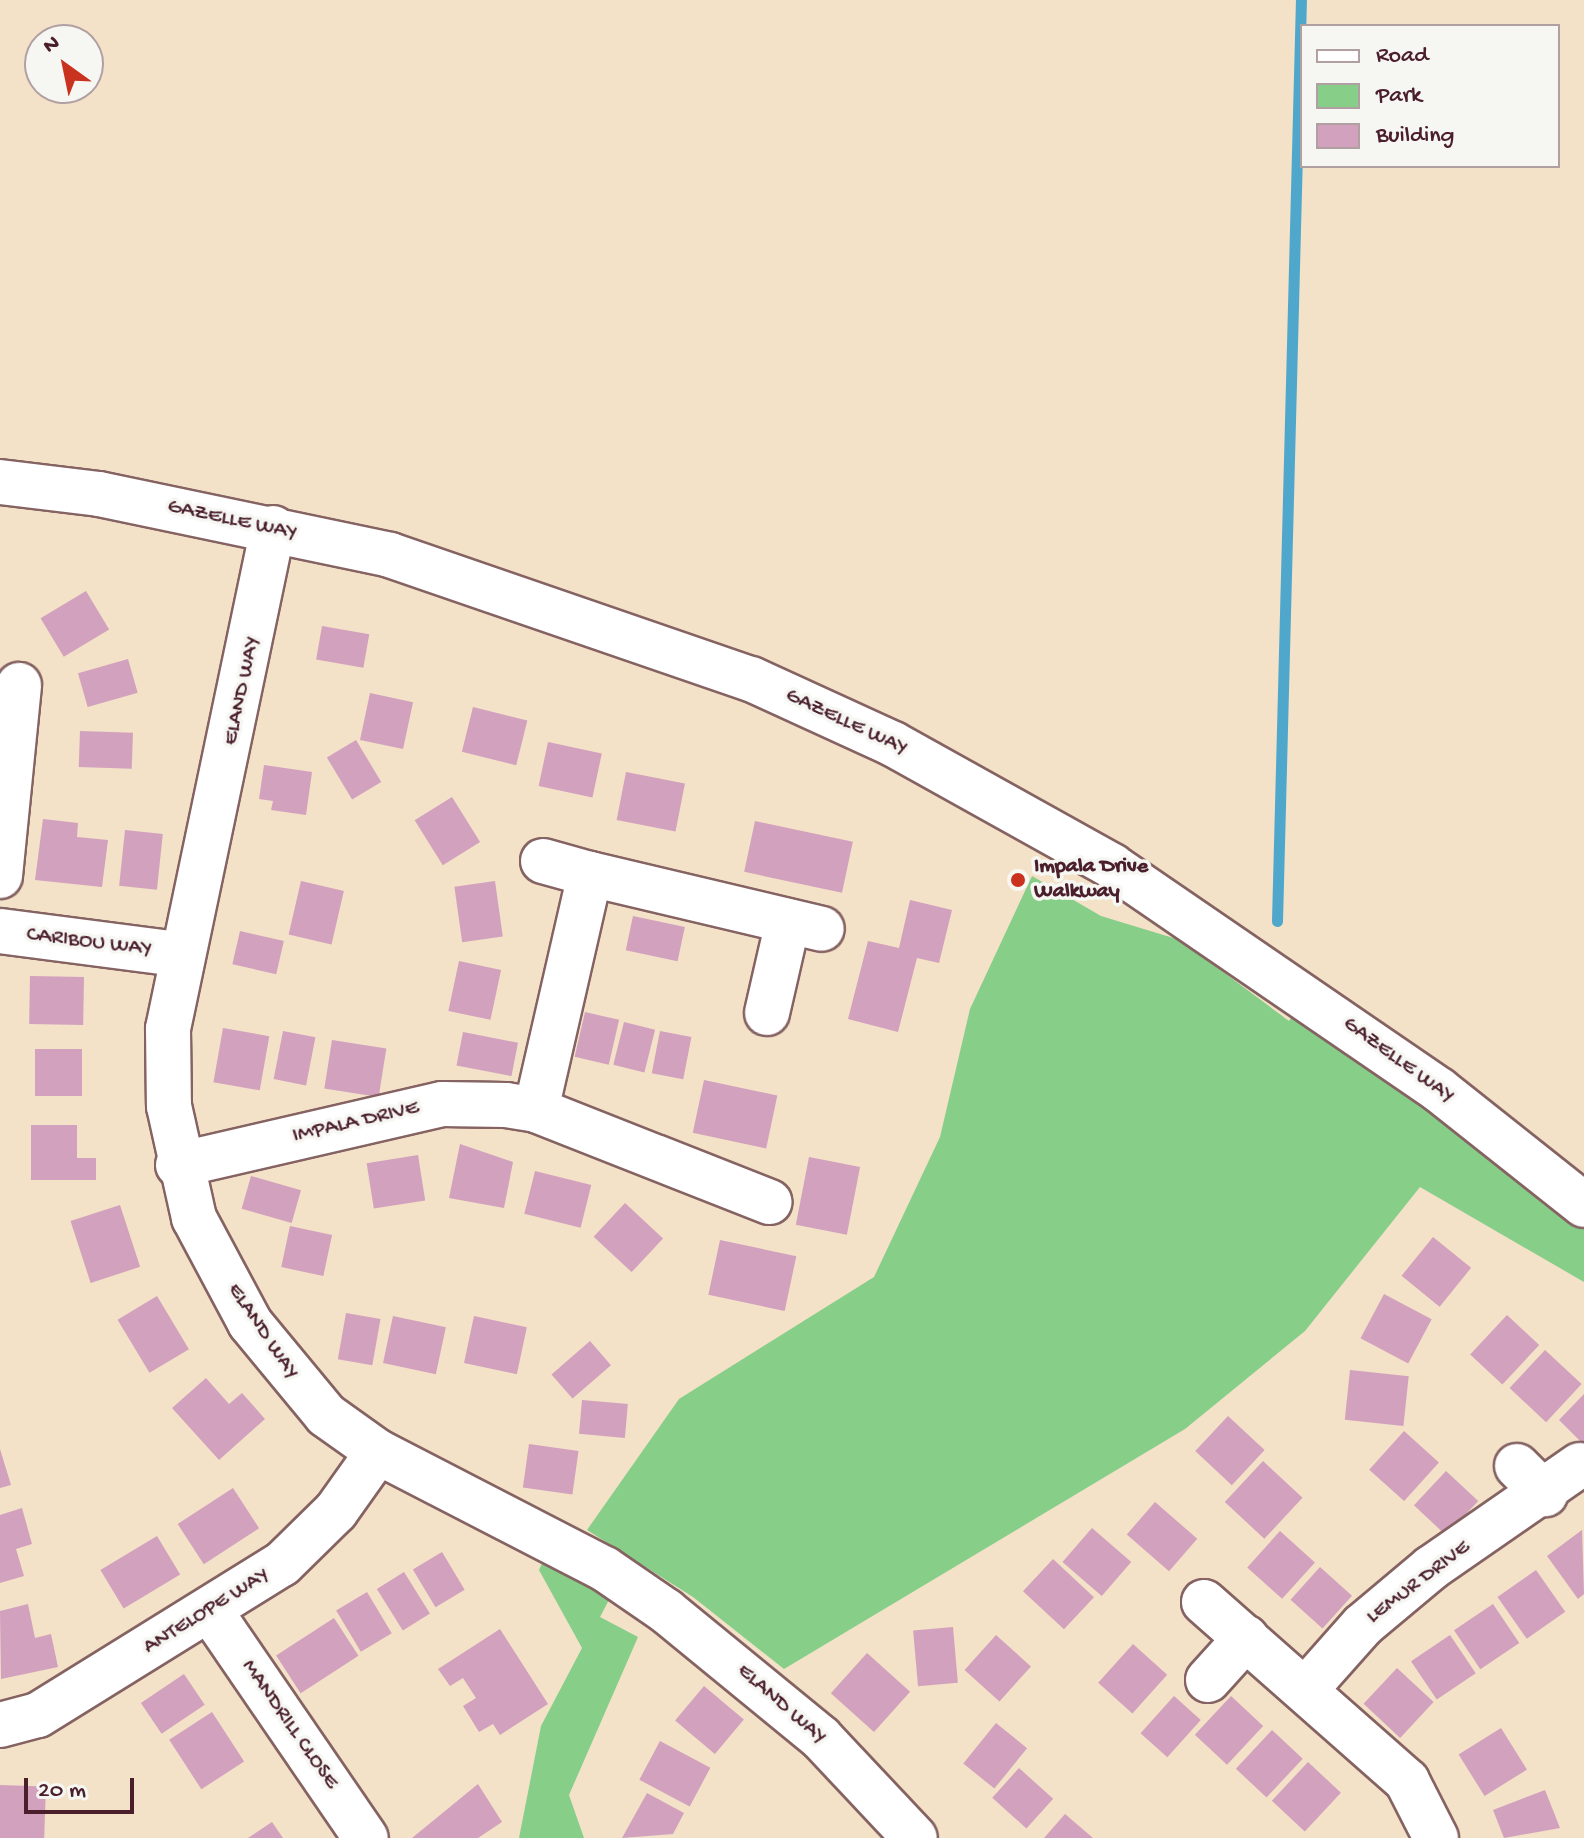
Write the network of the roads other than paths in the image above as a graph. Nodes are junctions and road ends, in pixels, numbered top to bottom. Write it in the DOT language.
graph roads {
  1 [pos="0,482"];
  2 [pos="273,528"];
  3 [pos="19,685"];
  4 [pos="6,762"];
  5 [pos="543,861"];
  6 [pos="590,874"];
  7 [pos="0,876"];
  8 [pos="0,931"];
  9 [pos="178,954"];
  10 [pos="767,1013"];
  11 [pos="536,1110"];
  12 [pos="178,1165"];
  13 [pos="770,1202"];
  14 [pos="1584,1205"];
  15 [pos="378,1452"];
  16 [pos="1580,1465"];
  17 [pos="1204,1602"];
  18 [pos="211,1612"];
  19 [pos="1246,1638"];
  20 [pos="1208,1680"];
  21 [pos="1307,1688"];
  22 [pos="0,1725"];
  23 [pos="891,1830"];
  24 [pos="366,1838"];
  25 [pos="1436,1838"];
  1 -- 2 [label="street, GAZELLE WAY"];
  2 -- 9 [label="street, ELAND WAY"];
  2 -- 14 [label="street, GAZELLE WAY"];
  3 -- 4 [label="street"];
  4 -- 7 [label="street"];
  5 -- 6 [label="street"];
  6 -- 10 [label="street"];
  6 -- 11 [label="street"];
  8 -- 9 [label="street, CARIBOU WAY"];
  9 -- 12 [label="street, ELAND WAY"];
  11 -- 12 [label="street, IMPALA DRIVE"];
  11 -- 13 [label="street, IMPALA DRIVE"];
  12 -- 15 [label="street, ELAND WAY"];
  15 -- 18 [label="street, ANTELOPE WAY"];
  15 -- 23 [label="street, ELAND WAY"];
  16 -- 21 [label="street, LEMUR DRIVE"];
  17 -- 19 [label="street"];
  18 -- 22 [label="street, ANTELOPE WAY"];
  18 -- 24 [label="street, MANDRILL CLOSE"];
  19 -- 20 [label="street"];
  19 -- 21 [label="street"];
  21 -- 25 [label="street"];
}
